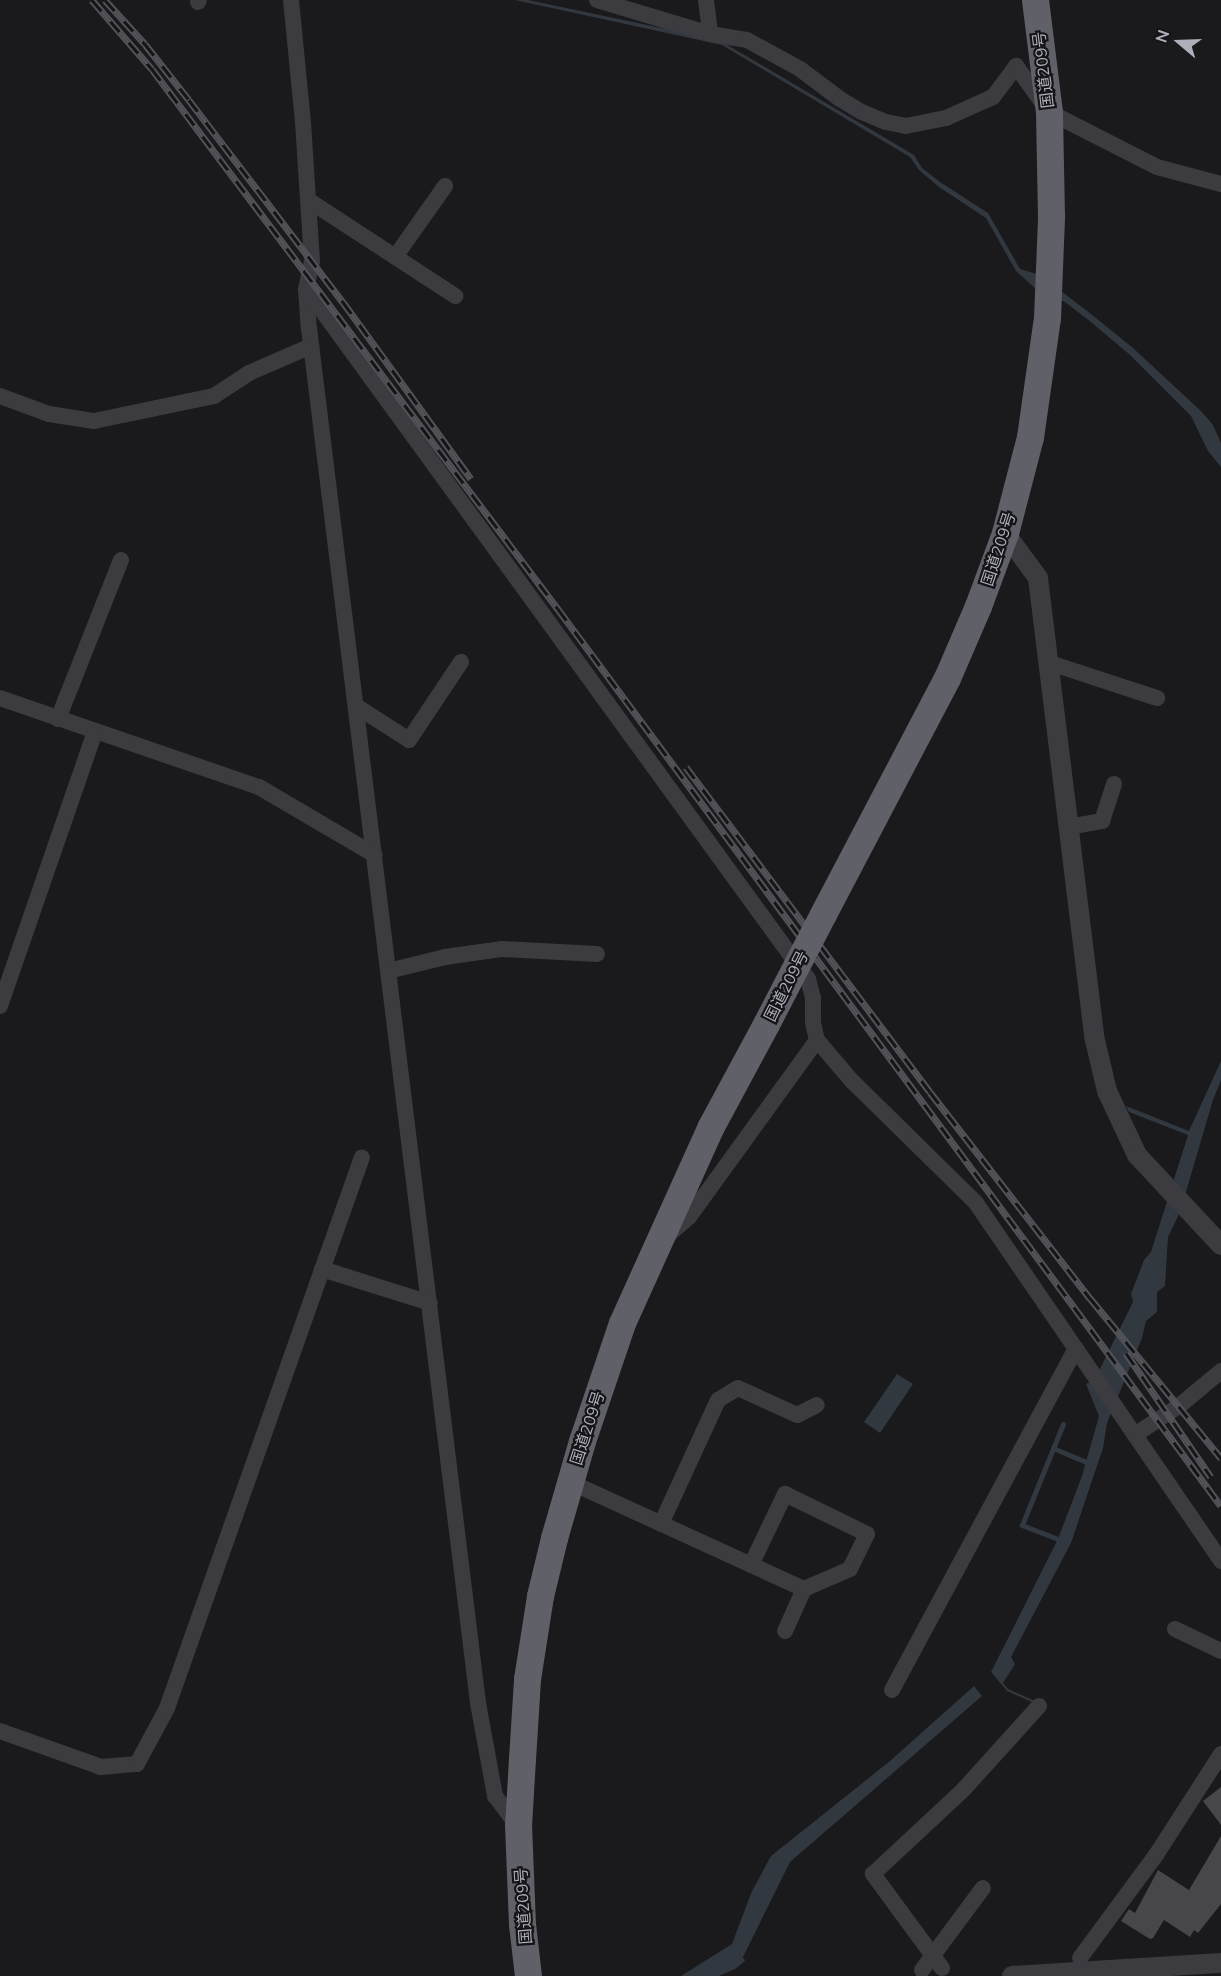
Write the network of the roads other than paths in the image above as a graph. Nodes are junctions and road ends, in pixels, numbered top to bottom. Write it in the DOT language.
graph roads {
  1 [pos="291,0"];
  2 [pos="597,0"];
  3 [pos="706,0"];
  4 [pos="1035,0"];
  5 [pos="710,34"];
  6 [pos="1049,112"];
  7 [pos="1221,184"];
  8 [pos="445,186"];
  9 [pos="308,200"];
  10 [pos="394,257"];
  11 [pos="306,289"];
  12 [pos="455,296"];
  13 [pos="311,346"];
  14 [pos="0,396"];
  15 [pos="1005,533"];
  16 [pos="121,560"];
  17 [pos="461,662"];
  18 [pos="1047,662"];
  19 [pos="0,698"];
  20 [pos="1157,698"];
  21 [pos="356,706"];
  22 [pos="58,719"];
  23 [pos="95,732"];
  24 [pos="1114,784"];
  25 [pos="1068,826"];
  26 [pos="375,855"];
  27 [pos="597,954"];
  28 [pos="388,971"];
  29 [pos="0,1006"];
  30 [pos="817,1040"];
  31 [pos="362,1157"];
  32 [pos="656,1245"];
  33 [pos="1221,1245"];
  34 [pos="321,1269"];
  35 [pos="430,1303"];
  36 [pos="1076,1348"];
  37 [pos="1221,1371"];
  38 [pos="817,1406"];
  39 [pos="1136,1434"];
  40 [pos="570,1482"];
  41 [pos="661,1524"];
  42 [pos="1221,1561"];
  43 [pos="751,1565"];
  44 [pos="804,1589"];
  45 [pos="1175,1629"];
  46 [pos="785,1631"];
  47 [pos="1221,1651"];
  48 [pos="892,1690"];
  49 [pos="1039,1706"];
  50 [pos="0,1731"];
  51 [pos="1221,1754"];
  52 [pos="518,1826"];
  53 [pos="983,1888"];
  54 [pos="1080,1959"];
  55 [pos="938,1962"];
  56 [pos="1221,1963"];
  57 [pos="922,1970"];
  58 [pos="528,1976"];
  59 [pos="1012,1976"];
  1 -- 9 [label="street"];
  2 -- 5 [label="street"];
  3 -- 5 [label="street"];
  4 -- 6 [label="highway, 国道209号"];
  5 -- 6 [label="street"];
  6 -- 7 [label="street"];
  6 -- 15 [label="highway, 国道209号"];
  8 -- 10 [label="street"];
  9 -- 10 [label="street"];
  9 -- 11 [label="street"];
  10 -- 12 [label="street"];
  11 -- 13 [label="street"];
  11 -- 30 [label="street"];
  13 -- 14 [label="street"];
  13 -- 21 [label="street"];
  15 -- 18 [label="street"];
  15 -- 32 [label="highway, 国道209号, bridge"];
  16 -- 22 [label="street"];
  17 -- 21 [label="street"];
  18 -- 20 [label="street"];
  18 -- 25 [label="street"];
  19 -- 22 [label="street"];
  21 -- 26 [label="street"];
  22 -- 23 [label="street"];
  23 -- 26 [label="street"];
  23 -- 29 [label="street"];
  24 -- 25 [label="street"];
  25 -- 33 [label="street"];
  26 -- 28 [label="street"];
  27 -- 28 [label="street"];
  28 -- 35 [label="street"];
  30 -- 32 [label="street"];
  30 -- 36 [label="street"];
  31 -- 34 [label="street"];
  32 -- 40 [label="highway, 国道209号"];
  34 -- 35 [label="street"];
  34 -- 50 [label="street"];
  35 -- 52 [label="street"];
  36 -- 39 [label="street"];
  36 -- 48 [label="street"];
  37 -- 39 [label="street"];
  38 -- 41 [label="street"];
  39 -- 42 [label="street"];
  40 -- 41 [label="street"];
  40 -- 52 [label="highway, 国道209号"];
  41 -- 43 [label="street"];
  43 -- 44 [label="street"];
  43 -- 44 [label="street"];
  44 -- 46 [label="street"];
  45 -- 47 [label="street"];
  49 -- 55 [label="street"];
  51 -- 54 [label="street"];
  52 -- 58 [label="highway, 国道209号"];
  53 -- 55 [label="street"];
  55 -- 57 [label="street"];
  56 -- 59 [label="street"];
}
